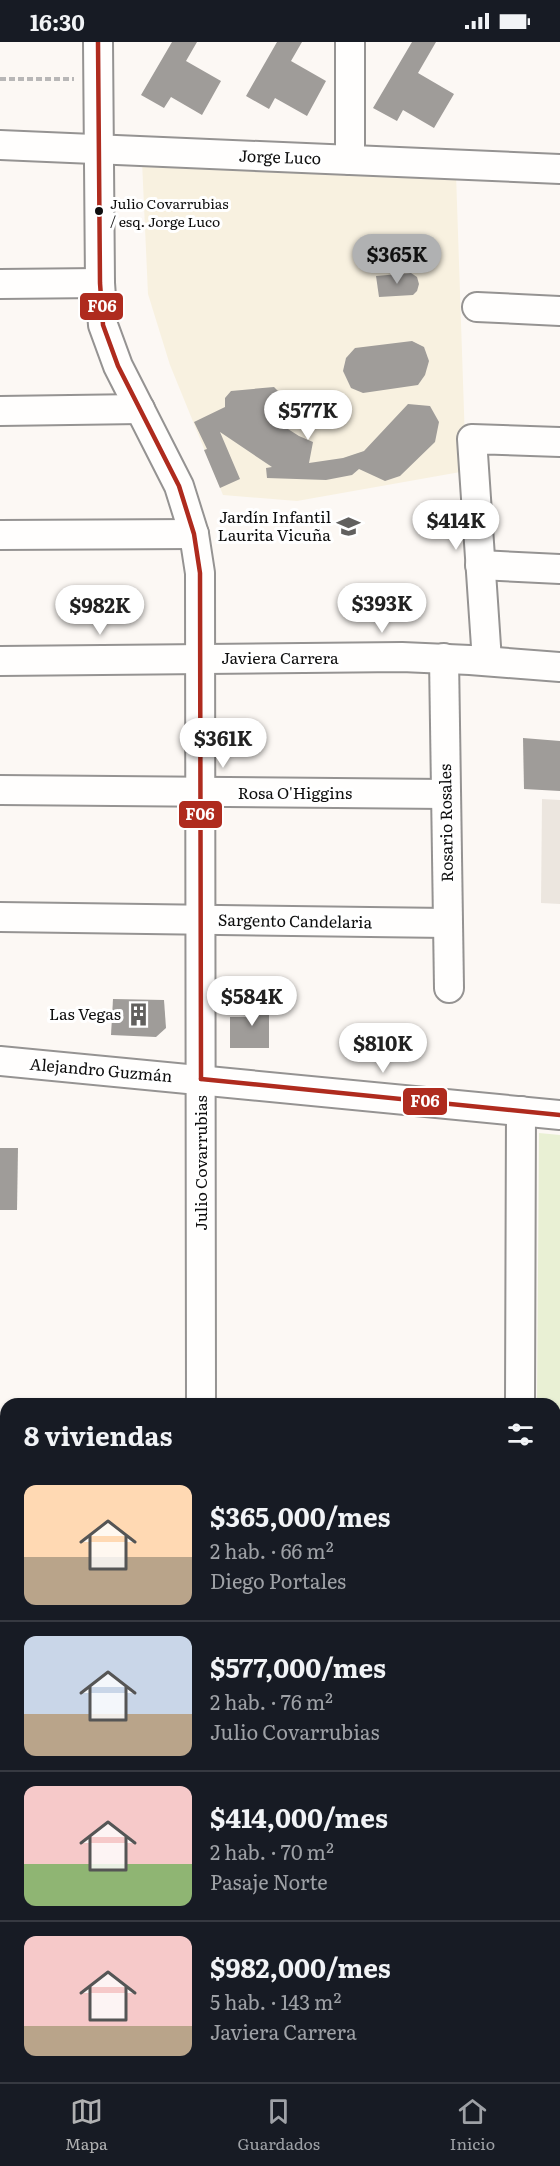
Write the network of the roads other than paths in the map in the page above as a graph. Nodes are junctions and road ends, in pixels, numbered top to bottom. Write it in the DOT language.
graph roads {
  1 [pos="98,42"];
  2 [pos="350,42"];
  3 [pos="0,145"];
  4 [pos="99,149"];
  5 [pos="350,160"];
  6 [pos="560,170"];
  7 [pos="100,283"];
  8 [pos="0,284"];
  9 [pos="477,307"];
  10 [pos="560,311"];
  11 [pos="140,409"];
  12 [pos="0,411"];
  13 [pos="560,442"];
  14 [pos="194,534"];
  15 [pos="0,535"];
  16 [pos="480,565"];
  17 [pos="560,569"];
  18 [pos="201,658"];
  19 [pos="444,658"];
  20 [pos="0,661"];
  21 [pos="487,661"];
  22 [pos="560,668"];
  23 [pos="0,790"];
  24 [pos="201,792"];
  25 [pos="446,794"];
  26 [pos="0,917"];
  27 [pos="201,920"];
  28 [pos="447,922"];
  29 [pos="449,988"];
  30 [pos="0,1061"];
  31 [pos="201,1079"];
  32 [pos="521,1111"];
  33 [pos="560,1115"];
  34 [pos="201,1398"];
  35 [pos="520,1398"];
  1 -- 4 [label="street, Julio Covarrubias"];
  2 -- 5 [label="street"];
  3 -- 4 [label="street, Jorge Luco"];
  4 -- 5 [label="street, Jorge Luco"];
  4 -- 7 [label="street, Julio Covarrubias"];
  5 -- 6 [label="street, Jorge Luco"];
  7 -- 8 [label="street"];
  7 -- 11 [label="street, Julio Covarrubias"];
  9 -- 10 [label="street"];
  11 -- 12 [label="street"];
  11 -- 14 [label="street, Julio Covarrubias"];
  13 -- 16 [label="street"];
  14 -- 15 [label="street"];
  14 -- 18 [label="street, Julio Covarrubias"];
  16 -- 17 [label="street"];
  16 -- 21 [label="street"];
  18 -- 19 [label="street, Javiera Carrera"];
  18 -- 20 [label="street, Javiera Carrera"];
  18 -- 24 [label="street, Julio Covarrubias"];
  19 -- 21 [label="street, Javiera Carrera"];
  19 -- 25 [label="street, Rosario Rosales"];
  21 -- 22 [label="street, Javiera Carrera"];
  23 -- 24 [label="street, Rosa O'Higgins"];
  24 -- 25 [label="street, Rosa O'Higgins"];
  24 -- 27 [label="street, Julio Covarrubias"];
  25 -- 28 [label="street, Rosario Rosales"];
  26 -- 27 [label="street, Sargento Candelaria"];
  27 -- 28 [label="street, Sargento Candelaria"];
  27 -- 31 [label="street, Julio Covarrubias"];
  28 -- 29 [label="street, Rosario Rosales"];
  30 -- 31 [label="street, Alejandro Guzmán"];
  31 -- 32 [label="street, Alejandro Guzmán"];
  31 -- 34 [label="street, Julio Covarrubias"];
  32 -- 33 [label="street, Alejandro Guzmán"];
  32 -- 35 [label="street"];
}
